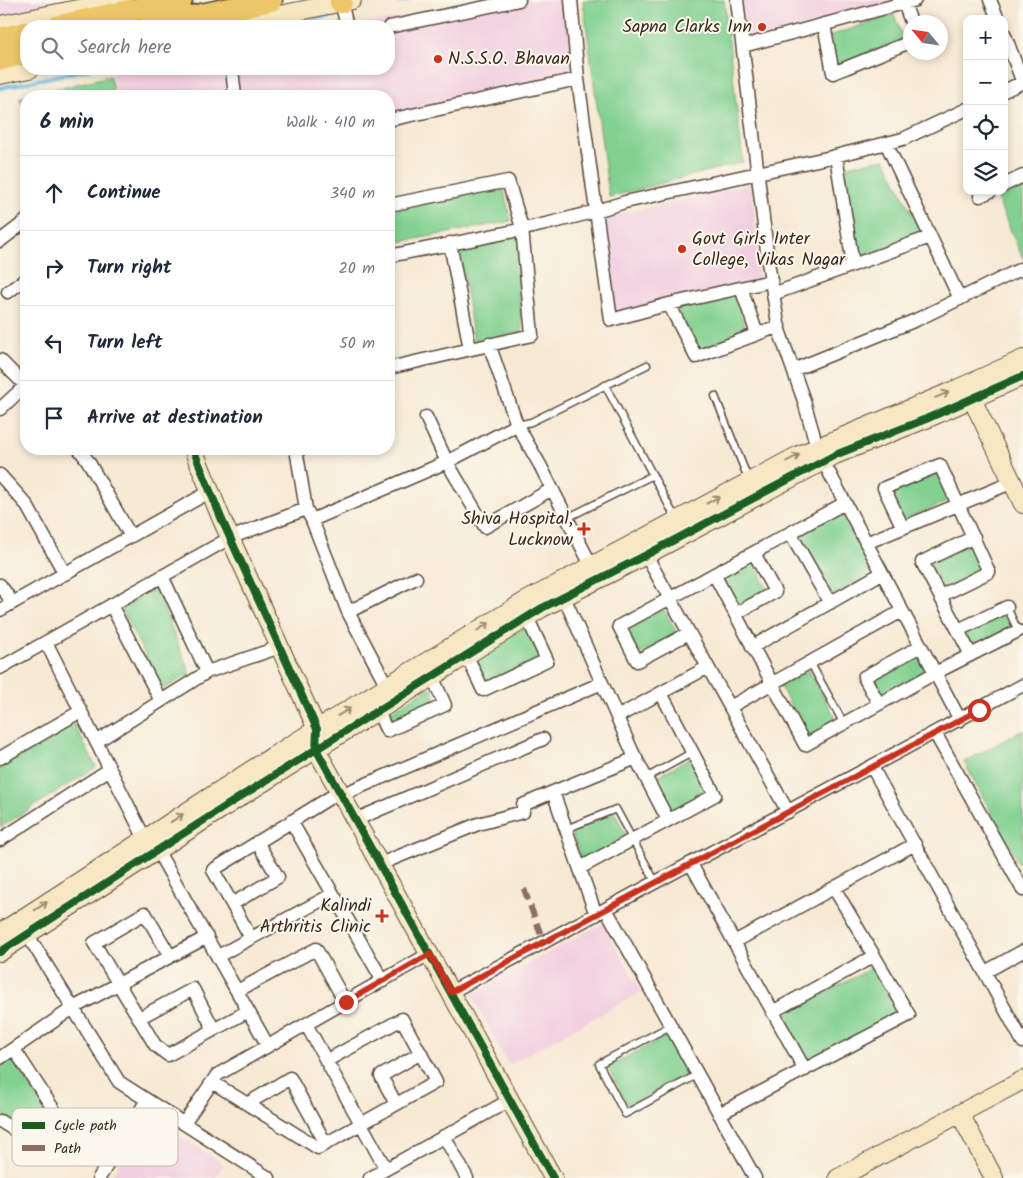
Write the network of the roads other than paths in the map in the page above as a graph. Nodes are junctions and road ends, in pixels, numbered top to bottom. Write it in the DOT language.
graph roads {
  1 [pos="121,0"];
  2 [pos="181,0"];
  3 [pos="271,0"];
  4 [pos="519,0"];
  5 [pos="571,0"];
  6 [pos="737,0"];
  7 [pos="990,0"];
  8 [pos="909,1"];
  9 [pos="95,3"];
  10 [pos="344,3"];
  11 [pos="910,15"];
  12 [pos="996,15"];
  13 [pos="20,20"];
  14 [pos="22,20"];
  15 [pos="87,20"];
  16 [pos="178,20"];
  17 [pos="258,20"];
  18 [pos="346,20"];
  19 [pos="824,24"];
  20 [pos="0,25"];
  21 [pos="395,26"];
  22 [pos="20,34"];
  23 [pos="0,39"];
  24 [pos="1008,44"];
  25 [pos="903,45"];
  26 [pos="743,46"];
  27 [pos="20,54"];
  28 [pos="0,59"];
  29 [pos="20,71"];
  30 [pos="0,75"];
  31 [pos="233,75"];
  32 [pos="578,79"];
  33 [pos="1023,83"];
  34 [pos="1008,89"];
  35 [pos="234,90"];
  36 [pos="963,111"];
  37 [pos="395,119"];
  38 [pos="886,143"];
  39 [pos="836,156"];
  40 [pos="759,173"];
  41 [pos="1023,176"];
  42 [pos="1008,183"];
  43 [pos="395,204"];
  44 [pos="596,212"];
  45 [pos="20,226"];
  46 [pos="522,228"];
  47 [pos="930,237"];
  48 [pos="0,241"];
  49 [pos="450,243"];
  50 [pos="395,255"];
  51 [pos="853,265"];
  52 [pos="1023,268"];
  53 [pos="20,283"];
  54 [pos="742,288"];
  55 [pos="772,288"];
  56 [pos="8,292"];
  57 [pos="960,299"];
  58 [pos="670,304"];
  59 [pos="779,326"];
  60 [pos="757,334"];
  61 [pos="489,344"];
  62 [pos="470,349"];
  63 [pos="1023,358"];
  64 [pos="0,360"];
  65 [pos="647,365"];
  66 [pos="395,367"];
  67 [pos="793,370"];
  68 [pos="1023,376"];
  69 [pos="20,380"];
  70 [pos="606,386"];
  71 [pos="20,391"];
  72 [pos="715,396"];
  73 [pos="972,399"];
  74 [pos="0,409"];
  75 [pos="426,417"];
  76 [pos="517,425"];
  77 [pos="820,454"];
  78 [pos="84,455"];
  79 [pos="196,455"];
  80 [pos="297,455"];
  81 [pos="447,462"];
  82 [pos="0,475"];
  83 [pos="653,475"];
  84 [pos="1013,482"];
  85 [pos="552,488"];
  86 [pos="753,488"];
  87 [pos="211,491"];
  88 [pos="845,503"];
  89 [pos="959,504"];
  90 [pos="1023,504"];
  91 [pos="309,514"];
  92 [pos="568,518"];
  93 [pos="680,527"];
  94 [pos="903,528"];
  95 [pos="790,533"];
  96 [pos="130,536"];
  97 [pos="974,537"];
  98 [pos="230,538"];
  99 [pos="866,543"];
  100 [pos="754,553"];
  101 [pos="646,555"];
  102 [pos="595,573"];
  103 [pos="882,573"];
  104 [pos="65,574"];
  105 [pos="714,574"];
  106 [pos="162,576"];
  107 [pos="416,578"];
  108 [pos="0,585"];
  109 [pos="940,596"];
  110 [pos="564,597"];
  111 [pos="669,598"];
  112 [pos="13,603"];
  113 [pos="830,603"];
  114 [pos="111,605"];
  115 [pos="1007,607"];
  116 [pos="0,610"];
  117 [pos="902,611"];
  118 [pos="348,612"];
  119 [pos="735,614"];
  120 [pos="527,617"];
  121 [pos="958,630"];
  122 [pos="1018,631"];
  123 [pos="689,633"];
  124 [pos="46,642"];
  125 [pos="921,646"];
  126 [pos="280,647"];
  127 [pos="752,647"];
  128 [pos="466,654"];
  129 [pos="971,655"];
  130 [pos="810,662"];
  131 [pos="708,667"];
  132 [pos="0,668"];
  133 [pos="207,672"];
  134 [pos="935,674"];
  135 [pos="432,676"];
  136 [pos="602,684"];
  137 [pos="771,684"];
  138 [pos="386,686"];
  139 [pos="1022,689"];
  140 [pos="661,693"];
  141 [pos="161,701"];
  142 [pos="879,704"];
  143 [pos="730,707"];
  144 [pos="377,710"];
  145 [pos="81,712"];
  146 [pos="617,717"];
  147 [pos="960,720"];
  148 [pos="844,724"];
  149 [pos="316,729"];
  150 [pos="935,733"];
  151 [pos="543,740"];
  152 [pos="96,742"];
  153 [pos="316,749"];
  154 [pos="693,752"];
  155 [pos="0,758"];
  156 [pos="636,758"];
  157 [pos="872,767"];
  158 [pos="110,769"];
  159 [pos="646,778"];
  160 [pos="553,792"];
  161 [pos="340,793"];
  162 [pos="788,812"];
  163 [pos="355,820"];
  164 [pos="668,820"];
  165 [pos="291,821"];
  166 [pos="566,829"];
  167 [pos="633,839"];
  168 [pos="0,840"];
  169 [pos="257,842"];
  170 [pos="151,844"];
  171 [pos="915,844"];
  172 [pos="380,864"];
  173 [pos="691,864"];
  174 [pos="580,868"];
  175 [pos="1019,872"];
  176 [pos="656,883"];
  177 [pos="834,888"];
  178 [pos="1023,890"];
  179 [pos="333,894"];
  180 [pos="232,904"];
  181 [pos="601,912"];
  182 [pos="0,933"];
  183 [pos="27,934"];
  184 [pos="207,936"];
  185 [pos="251,938"];
  186 [pos="734,942"];
  187 [pos="1023,951"];
  188 [pos="0,952"];
  189 [pos="430,954"];
  190 [pos="170,956"];
  191 [pos="218,956"];
  192 [pos="874,956"];
  193 [pos="985,972"];
  194 [pos="383,981"];
  195 [pos="118,984"];
  196 [pos="237,991"];
  197 [pos="451,992"];
  198 [pos="346,1002"];
  199 [pos="73,1008"];
  200 [pos="248,1011"];
  201 [pos="772,1012"];
  202 [pos="139,1018"];
  203 [pos="306,1024"];
  204 [pos="670,1026"];
  205 [pos="214,1030"];
  206 [pos="1023,1042"];
  207 [pos="268,1046"];
  208 [pos="14,1048"];
  209 [pos="421,1053"];
  210 [pos="0,1058"];
  211 [pos="326,1061"];
  212 [pos="805,1070"];
  213 [pos="698,1075"];
  214 [pos="1023,1080"];
  215 [pos="212,1082"];
  216 [pos="147,1100"];
  217 [pos="510,1100"];
  218 [pos="247,1104"];
  219 [pos="396,1104"];
  220 [pos="53,1108"];
  221 [pos="142,1108"];
  222 [pos="160,1108"];
  223 [pos="719,1114"];
  224 [pos="960,1114"];
  225 [pos="178,1119"];
  226 [pos="0,1121"];
  227 [pos="184,1123"];
  228 [pos="361,1124"];
  229 [pos="12,1129"];
  230 [pos="444,1136"];
  231 [pos="326,1144"];
  232 [pos="106,1166"];
  233 [pos="386,1169"];
  234 [pos="99,1178"];
  235 [pos="269,1178"];
  236 [pos="370,1178"];
  237 [pos="467,1178"];
  238 [pos="554,1178"];
  239 [pos="755,1178"];
  240 [pos="838,1178"];
  241 [pos="994,1178"];
  1 -- 9 [label="street"];
  2 -- 15 [label="highway"];
  3 -- 16 [label="highway"];
  4 -- 21 [label="street"];
  5 -- 32 [label="street"];
  6 -- 26 [label="street"];
  7 -- 12 [label="street"];
  8 -- 11 [label="street"];
  8 -- 19 [label="street"];
  9 -- 14 [label="street"];
  10 -- 17 [label="street"];
  10 -- 18 [label="street"];
  13 -- 20 [label="street"];
  19 -- 25 [label="street"];
  19 -- 26 [label="street"];
  22 -- 23 [label="highway"];
  24 -- 33 [label="street"];
  26 -- 40 [label="street"];
  27 -- 28 [label="highway"];
  29 -- 30 [label="street"];
  31 -- 35 [label="street"];
  32 -- 37 [label="street"];
  32 -- 44 [label="street"];
  33 -- 34 [label="street"];
  36 -- 38 [label="street"];
  38 -- 39 [label="street"];
  38 -- 47 [label="street"];
  39 -- 40 [label="street"];
  39 -- 51 [label="street"];
  40 -- 44 [label="street"];
  40 -- 55 [label="street"];
  41 -- 42 [label="street"];
  43 -- 46 [label="street"];
  44 -- 46 [label="street"];
  44 -- 58 [label="street"];
  45 -- 48 [label="street"];
  46 -- 49 [label="street"];
  46 -- 61 [label="street"];
  47 -- 51 [label="street"];
  47 -- 57 [label="street"];
  49 -- 50 [label="street"];
  49 -- 62 [label="street"];
  51 -- 55 [label="street"];
  52 -- 57 [label="street"];
  53 -- 56 [label="street"];
  54 -- 55 [label="street"];
  54 -- 58 [label="street"];
  54 -- 60 [label="street"];
  55 -- 59 [label="street"];
  57 -- 67 [label="street"];
  58 -- 60 [label="street"];
  59 -- 60 [label="street"];
  59 -- 67 [label="street"];
  61 -- 62 [label="street"];
  61 -- 76 [label="street"];
  62 -- 66 [label="street"];
  77 -- 63 [label="street, one-way"];
  64 -- 69 [label="street"];
  65 -- 70 [label="lane"];
  67 -- 77 [label="street"];
  68 -- 73 [label="street"];
  70 -- 76 [label="lane"];
  70 -- 83 [label="lane"];
  71 -- 74 [label="street"];
  72 -- 86 [label="lane"];
  73 -- 77 [label="street"];
  73 -- 84 [label="street"];
  75 -- 81 [label="street"];
  76 -- 81 [label="street"];
  76 -- 85 [label="street"];
  77 -- 86 [label="street"];
  77 -- 88 [label="street"];
  78 -- 96 [label="street"];
  79 -- 87 [label="street"];
  80 -- 91 [label="street"];
  81 -- 85 [label="street"];
  81 -- 91 [label="street"];
  82 -- 104 [label="street"];
  83 -- 92 [label="lane"];
  83 -- 93 [label="lane"];
  84 -- 89 [label="street"];
  84 -- 90 [label="street"];
  85 -- 92 [label="street"];
  86 -- 93 [label="street"];
  87 -- 96 [label="street"];
  87 -- 98 [label="street"];
  88 -- 95 [label="street"];
  88 -- 99 [label="street"];
  89 -- 94 [label="street"];
  89 -- 94 [label="street"];
  89 -- 97 [label="street"];
  91 -- 98 [label="street"];
  91 -- 118 [label="street"];
  92 -- 102 [label="street"];
  93 -- 101 [label="street"];
  93 -- 102 [label="street"];
  94 -- 99 [label="street"];
  95 -- 100 [label="street"];
  95 -- 113 [label="street"];
  96 -- 104 [label="street"];
  97 -- 109 [label="street"];
  97 -- 109 [label="street"];
  98 -- 106 [label="street"];
  98 -- 126 [label="street"];
  99 -- 103 [label="street"];
  100 -- 105 [label="street"];
  100 -- 119 [label="street"];
  101 -- 102 [label="street"];
  101 -- 111 [label="street"];
  102 -- 110 [label="street"];
  138 -- 102 [label="street, one-way"];
  103 -- 113 [label="street"];
  103 -- 117 [label="street"];
  104 -- 112 [label="street"];
  105 -- 111 [label="street"];
  105 -- 119 [label="street"];
  106 -- 114 [label="street"];
  106 -- 133 [label="street"];
  107 -- 118 [label="street"];
  108 -- 112 [label="street"];
  109 -- 121 [label="street"];
  110 -- 120 [label="street"];
  110 -- 136 [label="street"];
  111 -- 123 [label="street"];
  111 -- 123 [label="street"];
  112 -- 116 [label="street"];
  113 -- 127 [label="street"];
  114 -- 124 [label="street"];
  114 -- 141 [label="street"];
  115 -- 121 [label="street"];
  115 -- 122 [label="lane"];
  117 -- 125 [label="street"];
  117 -- 130 [label="street"];
  118 -- 138 [label="street"];
  119 -- 127 [label="street"];
  120 -- 128 [label="street"];
  120 -- 128 [label="street"];
  121 -- 129 [label="street"];
  122 -- 129 [label="street"];
  123 -- 131 [label="street"];
  124 -- 132 [label="street"];
  124 -- 145 [label="street"];
  125 -- 134 [label="street"];
  125 -- 142 [label="street"];
  126 -- 133 [label="street"];
  126 -- 149 [label="street"];
  127 -- 137 [label="street"];
  128 -- 135 [label="street"];
  129 -- 134 [label="street"];
  130 -- 137 [label="street"];
  130 -- 148 [label="lane"];
  131 -- 140 [label="street"];
  131 -- 143 [label="street"];
  133 -- 141 [label="street"];
  134 -- 142 [label="street"];
  134 -- 147 [label="street"];
  135 -- 144 [label="street"];
  135 -- 144 [label="street"];
  136 -- 146 [label="street"];
  136 -- 161 [label="street"];
  137 -- 143 [label="street"];
  137 -- 148 [label="street"];
  149 -- 138 [label="street, one-way"];
  139 -- 147 [label="street"];
  140 -- 146 [label="street"];
  140 -- 154 [label="street"];
  141 -- 152 [label="street"];
  142 -- 148 [label="street"];
  143 -- 162 [label="street"];
  144 -- 153 [label="street"];
  145 -- 152 [label="street"];
  145 -- 155 [label="street"];
  146 -- 156 [label="street"];
  147 -- 150 [label="street"];
  149 -- 153 [label="street"];
  170 -- 149 [label="street, one-way"];
  150 -- 157 [label="street"];
  150 -- 175 [label="street"];
  151 -- 163 [label="street"];
  152 -- 158 [label="street"];
  153 -- 161 [label="street"];
  153 -- 170 [label="street"];
  154 -- 159 [label="lane"];
  154 -- 164 [label="street"];
  156 -- 159 [label="street"];
  156 -- 160 [label="street"];
  157 -- 162 [label="street"];
  157 -- 171 [label="street"];
  158 -- 168 [label="street"];
  158 -- 170 [label="street"];
  159 -- 164 [label="street"];
  160 -- 166 [label="street"];
  160 -- 172 [label="street"];
  161 -- 163 [label="street"];
  161 -- 165 [label="street"];
  162 -- 173 [label="street"];
  163 -- 172 [label="street"];
  164 -- 167 [label="street"];
  165 -- 169 [label="street"];
  165 -- 179 [label="street"];
  166 -- 167 [label="lane"];
  166 -- 174 [label="street"];
  167 -- 174 [label="street"];
  167 -- 176 [label="lane"];
  169 -- 180 [label="street"];
  169 -- 180 [label="street"];
  182 -- 170 [label="street, one-way"];
  170 -- 183 [label="street"];
  170 -- 184 [label="street"];
  171 -- 177 [label="street"];
  171 -- 193 [label="street"];
  172 -- 189 [label="street"];
  173 -- 176 [label="street"];
  173 -- 186 [label="street"];
  174 -- 181 [label="street"];
  175 -- 178 [label="street"];
  176 -- 181 [label="street"];
  177 -- 186 [label="street"];
  177 -- 192 [label="street"];
  179 -- 185 [label="street"];
  179 -- 194 [label="street"];
  180 -- 185 [label="street"];
  181 -- 197 [label="street"];
  181 -- 204 [label="street"];
  183 -- 188 [label="street"];
  183 -- 199 [label="street"];
  184 -- 190 [label="street"];
  184 -- 191 [label="street"];
  185 -- 191 [label="street"];
  186 -- 201 [label="street"];
  187 -- 193 [label="street"];
  189 -- 194 [label="street"];
  189 -- 197 [label="street"];
  190 -- 195 [label="street"];
  190 -- 195 [label="street"];
  191 -- 196 [label="street"];
  192 -- 201 [label="street"];
  192 -- 212 [label="street"];
  193 -- 206 [label="street"];
  194 -- 198 [label="street"];
  195 -- 199 [label="street"];
  195 -- 202 [label="street"];
  196 -- 198 [label="street"];
  196 -- 200 [label="street"];
  197 -- 217 [label="street"];
  198 -- 203 [label="street"];
  199 -- 208 [label="street"];
  199 -- 216 [label="street"];
  200 -- 205 [label="street"];
  200 -- 207 [label="street"];
  201 -- 212 [label="street"];
  202 -- 205 [label="street"];
  202 -- 205 [label="street"];
  203 -- 207 [label="street"];
  203 -- 211 [label="street"];
  204 -- 213 [label="street"];
  204 -- 213 [label="lane"];
  207 -- 215 [label="street"];
  208 -- 210 [label="street"];
  208 -- 220 [label="street"];
  209 -- 211 [label="street"];
  209 -- 219 [label="street"];
  209 -- 219 [label="street"];
  211 -- 228 [label="street"];
  212 -- 223 [label="street"];
  213 -- 223 [label="street"];
  214 -- 224 [label="street"];
  215 -- 218 [label="street"];
  215 -- 227 [label="street"];
  216 -- 221 [label="street"];
  216 -- 222 [label="street"];
  217 -- 230 [label="street"];
  217 -- 238 [label="street"];
  218 -- 231 [label="street"];
  218 -- 231 [label="street"];
  219 -- 228 [label="street"];
  223 -- 239 [label="street"];
  224 -- 240 [label="street"];
  224 -- 241 [label="street"];
  225 -- 227 [label="street"];
  226 -- 229 [label="street"];
  227 -- 235 [label="street"];
  228 -- 231 [label="street"];
  228 -- 233 [label="street"];
  230 -- 233 [label="street"];
  230 -- 237 [label="street"];
  232 -- 234 [label="street"];
  233 -- 236 [label="street"];
}
